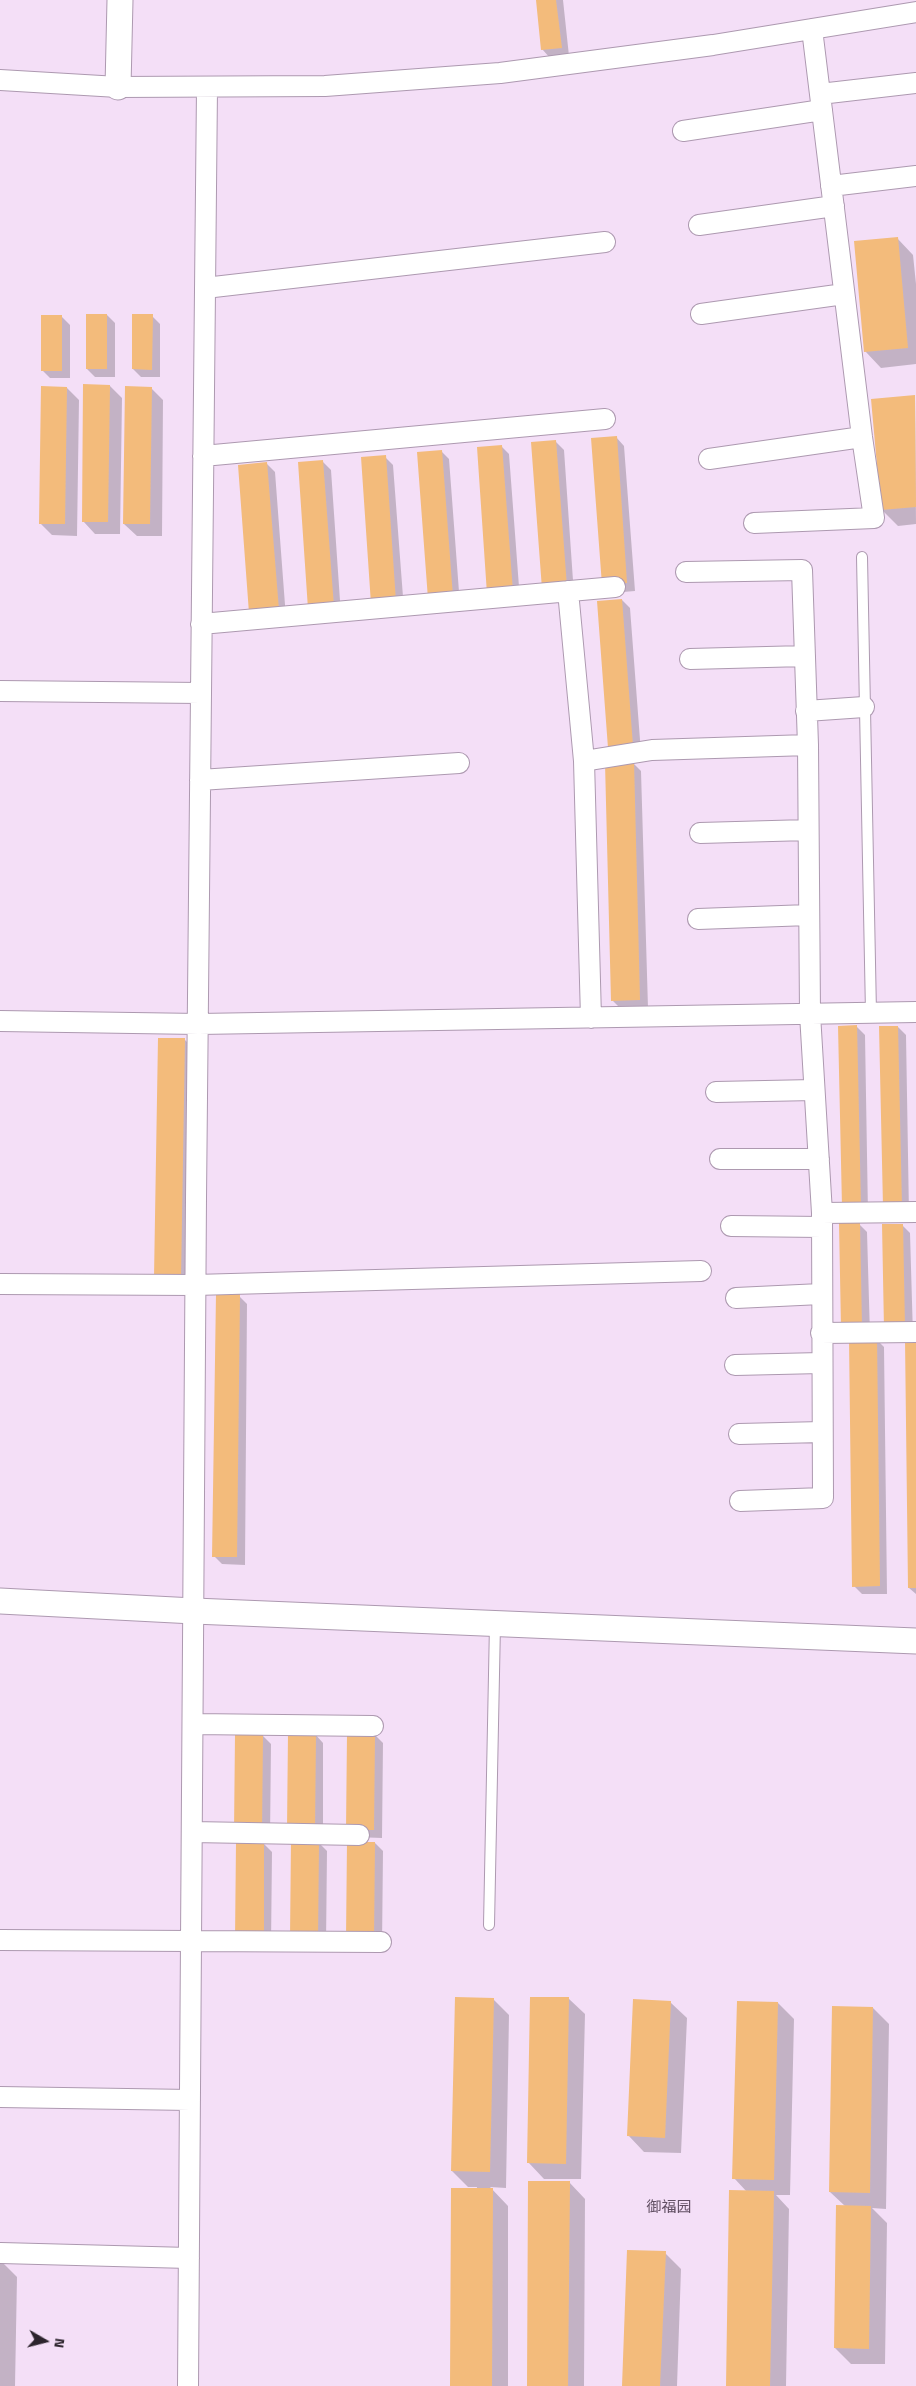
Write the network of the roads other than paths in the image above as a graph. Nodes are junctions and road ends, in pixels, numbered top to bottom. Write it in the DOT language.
graph roads {
  1 [pos="120,0"];
  2 [pos="916,12"];
  3 [pos="812,28"];
  4 [pos="0,80"];
  5 [pos="916,83"];
  6 [pos="118,88"];
  7 [pos="207,88"];
  8 [pos="821,102"];
  9 [pos="683,131"];
  10 [pos="916,176"];
  11 [pos="831,186"];
  12 [pos="834,206"];
  13 [pos="699,225"];
  14 [pos="605,242"];
  15 [pos="205,288"];
  16 [pos="844,294"];
  17 [pos="701,314"];
  18 [pos="605,419"];
  19 [pos="862,437"];
  20 [pos="203,456"];
  21 [pos="709,459"];
  22 [pos="754,523"];
  23 [pos="862,557"];
  24 [pos="686,572"];
  25 [pos="616,587"];
  26 [pos="568,591"];
  27 [pos="201,624"];
  28 [pos="805,656"];
  29 [pos="690,659"];
  30 [pos="0,691"];
  31 [pos="201,693"];
  32 [pos="864,707"];
  33 [pos="806,711"];
  34 [pos="808,745"];
  35 [pos="584,761"];
  36 [pos="459,763"];
  37 [pos="200,780"];
  38 [pos="808,830"];
  39 [pos="700,833"];
  40 [pos="809,915"];
  41 [pos="698,919"];
  42 [pos="916,1012"];
  43 [pos="871,1013"];
  44 [pos="810,1014"];
  45 [pos="591,1018"];
  46 [pos="0,1021"];
  47 [pos="199,1024"];
  48 [pos="814,1090"];
  49 [pos="716,1092"];
  50 [pos="720,1159"];
  51 [pos="819,1159"];
  52 [pos="916,1212"];
  53 [pos="822,1220"];
  54 [pos="731,1226"];
  55 [pos="701,1271"];
  56 [pos="0,1284"];
  57 [pos="195,1285"];
  58 [pos="821,1294"];
  59 [pos="736,1298"];
  60 [pos="916,1332"];
  61 [pos="821,1333"];
  62 [pos="821,1363"];
  63 [pos="735,1366"];
  64 [pos="822,1432"];
  65 [pos="739,1434"];
  66 [pos="740,1501"];
  67 [pos="0,1601"];
  68 [pos="194,1611"];
  69 [pos="495,1624"];
  70 [pos="916,1641"];
  71 [pos="193,1724"];
  72 [pos="373,1726"];
  73 [pos="192,1832"];
  74 [pos="359,1835"];
  75 [pos="489,1926"];
  76 [pos="0,1940"];
  77 [pos="191,1942"];
  78 [pos="381,1942"];
  79 [pos="0,2097"];
  80 [pos="190,2100"];
  81 [pos="1,2253"];
  82 [pos="189,2258"];
  83 [pos="188,2386"];
  1 -- 6 [label="street"];
  2 -- 3 [label="street"];
  3 -- 7 [label="street"];
  3 -- 8 [label="street"];
  4 -- 6 [label="street"];
  5 -- 8 [label="street"];
  6 -- 7 [label="street"];
  7 -- 15 [label="street"];
  8 -- 9 [label="street"];
  8 -- 11 [label="street"];
  10 -- 11 [label="street"];
  11 -- 12 [label="street"];
  12 -- 13 [label="street"];
  12 -- 16 [label="street"];
  14 -- 15 [label="street"];
  15 -- 20 [label="street"];
  16 -- 17 [label="street"];
  16 -- 19 [label="street"];
  18 -- 20 [label="street"];
  19 -- 21 [label="street"];
  19 -- 22 [label="street"];
  20 -- 27 [label="street"];
  23 -- 32 [label="lane"];
  24 -- 28 [label="street"];
  25 -- 26 [label="street"];
  26 -- 27 [label="street"];
  26 -- 35 [label="street"];
  27 -- 31 [label="street"];
  28 -- 29 [label="street"];
  28 -- 33 [label="street"];
  30 -- 31 [label="street"];
  31 -- 37 [label="street"];
  32 -- 33 [label="street"];
  32 -- 43 [label="lane"];
  33 -- 34 [label="street"];
  34 -- 35 [label="street"];
  34 -- 38 [label="street"];
  35 -- 45 [label="street"];
  36 -- 37 [label="street"];
  37 -- 47 [label="street"];
  38 -- 39 [label="street"];
  38 -- 40 [label="street"];
  40 -- 41 [label="street"];
  40 -- 44 [label="street"];
  42 -- 43 [label="street"];
  43 -- 44 [label="street"];
  44 -- 45 [label="street"];
  44 -- 48 [label="street"];
  45 -- 47 [label="street"];
  46 -- 47 [label="street"];
  47 -- 57 [label="street"];
  48 -- 49 [label="street"];
  48 -- 51 [label="street"];
  50 -- 51 [label="street"];
  51 -- 53 [label="street"];
  52 -- 53 [label="street"];
  53 -- 54 [label="street"];
  53 -- 58 [label="street"];
  55 -- 57 [label="street"];
  56 -- 57 [label="street"];
  57 -- 68 [label="street"];
  58 -- 59 [label="street"];
  58 -- 61 [label="street"];
  60 -- 61 [label="street"];
  61 -- 62 [label="street"];
  62 -- 63 [label="street"];
  62 -- 64 [label="street"];
  64 -- 65 [label="street"];
  64 -- 66 [label="street"];
  67 -- 68 [label="street"];
  68 -- 69 [label="street"];
  68 -- 71 [label="street"];
  69 -- 70 [label="street"];
  69 -- 75 [label="lane"];
  71 -- 72 [label="street"];
  71 -- 73 [label="street"];
  73 -- 74 [label="street"];
  73 -- 77 [label="street"];
  76 -- 77 [label="street"];
  77 -- 78 [label="street"];
  77 -- 80 [label="street"];
  79 -- 80 [label="street"];
  80 -- 82 [label="street"];
  81 -- 82 [label="street"];
  82 -- 83 [label="street"];
}
